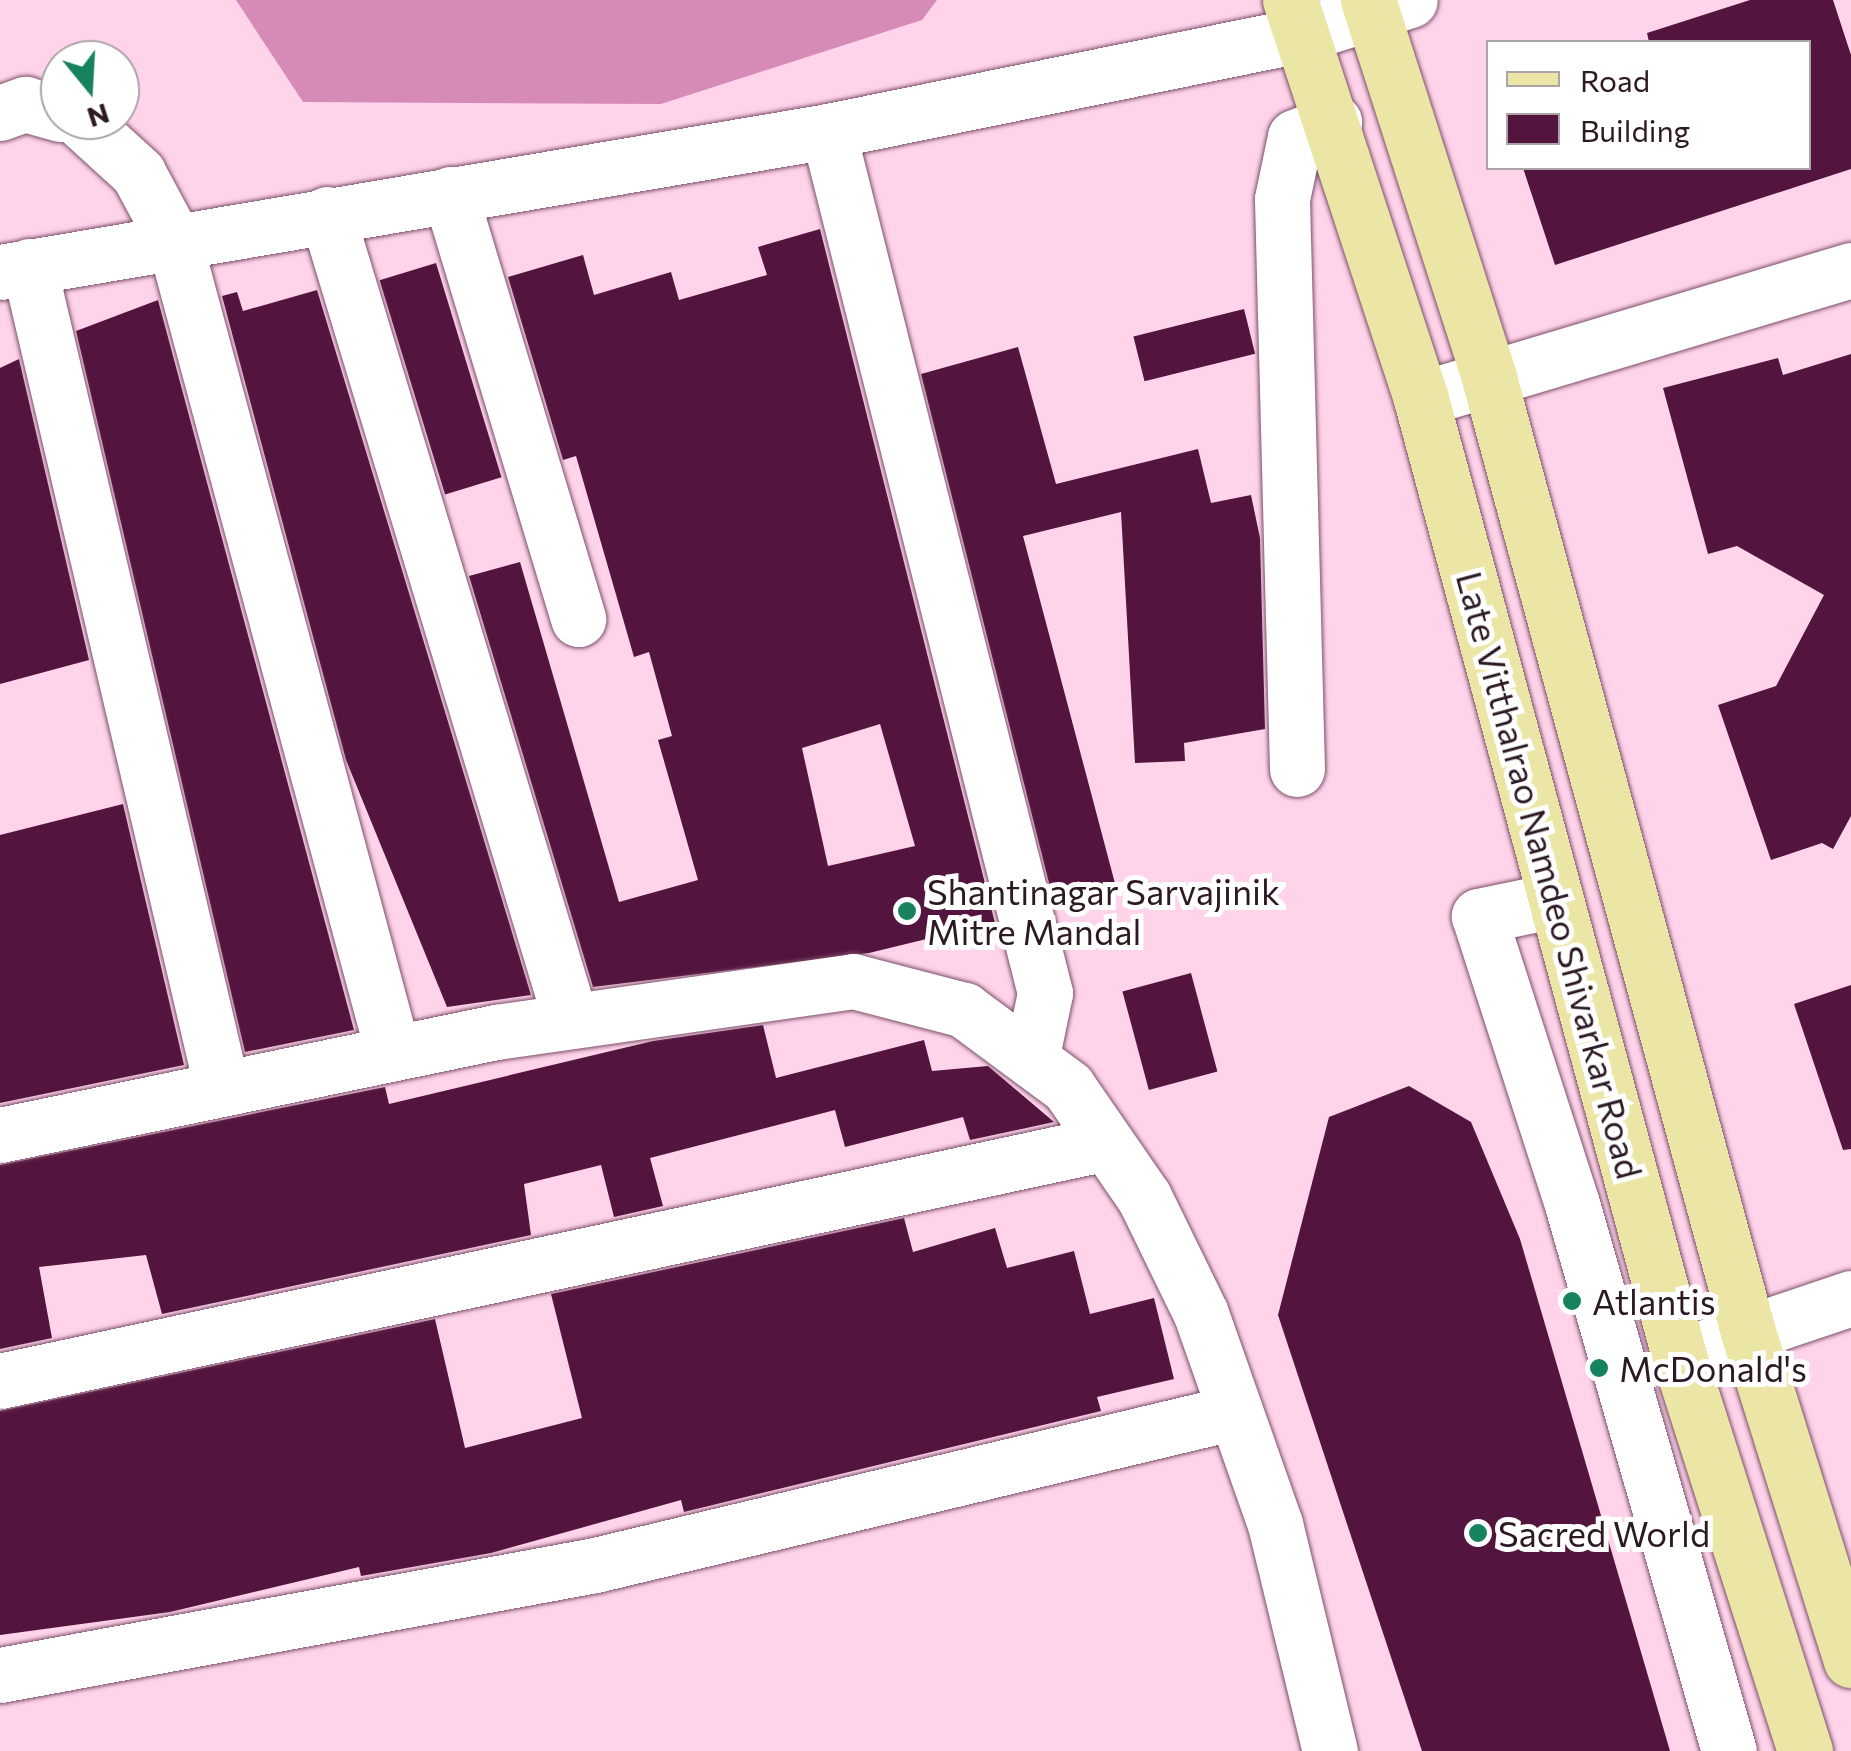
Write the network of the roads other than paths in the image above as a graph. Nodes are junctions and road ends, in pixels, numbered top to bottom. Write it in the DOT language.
graph roads {
  1 [pos="1383,4"];
  2 [pos="1297,17"];
  3 [pos="40,108"];
  4 [pos="0,112"];
  5 [pos="1334,122"];
  6 [pos="828,131"];
  7 [pos="101,140"];
  8 [pos="450,194"];
  9 [pos="327,214"];
  10 [pos="174,240"];
  11 [pos="14,269"];
  12 [pos="1851,270"];
  13 [pos="1489,378"];
  14 [pos="1421,399"];
  15 [pos="578,618"];
  16 [pos="1297,770"];
  17 [pos="1556,900"];
  18 [pos="571,1021"];
  19 [pos="393,1054"];
  20 [pos="1031,1060"];
  21 [pos="222,1089"];
  22 [pos="0,1135"];
  23 [pos="1106,1143"];
  24 [pos="1634,1187"];
  25 [pos="1572,1204"];
  26 [pos="1851,1298"];
  27 [pos="1748,1332"];
  28 [pos="1679,1356"];
  29 [pos="0,1381"];
  30 [pos="1236,1412"];
  31 [pos="1851,1660"];
  32 [pos="0,1675"];
  33 [pos="1330,1751"];
  34 [pos="1729,1751"];
  35 [pos="1805,1751"];
  1 -- 2 [label="street"];
  1 -- 13 [label="main road, Late Vitthalrao Namdeo Shivarkar Road"];
  2 -- 5 [label="main road, Late Vitthalrao Namdeo Shivarkar Road"];
  2 -- 6 [label="street"];
  3 -- 4 [label="street"];
  5 -- 14 [label="main road, Late Vitthalrao Namdeo Shivarkar Road"];
  5 -- 16 [label="street"];
  6 -- 8 [label="street"];
  6 -- 20 [label="street"];
  7 -- 10 [label="street"];
  8 -- 9 [label="street"];
  8 -- 15 [label="street"];
  9 -- 10 [label="street"];
  9 -- 18 [label="street"];
  10 -- 11 [label="street"];
  10 -- 19 [label="street"];
  11 -- 21 [label="street"];
  12 -- 13 [label="street"];
  13 -- 14 [label="street"];
  13 -- 27 [label="main road, Late Vitthalrao Namdeo Shivarkar Road"];
  14 -- 17 [label="main road, Late Vitthalrao Namdeo Shivarkar Road"];
  17 -- 24 [label="main road, Late Vitthalrao Namdeo Shivarkar Road"];
  17 -- 25 [label="street"];
  18 -- 19 [label="street"];
  18 -- 20 [label="street"];
  19 -- 21 [label="street"];
  20 -- 23 [label="street"];
  21 -- 22 [label="street"];
  23 -- 29 [label="street"];
  23 -- 30 [label="street"];
  24 -- 25 [label="street"];
  24 -- 28 [label="main road, Late Vitthalrao Namdeo Shivarkar Road"];
  25 -- 34 [label="street"];
  26 -- 27 [label="street"];
  27 -- 28 [label="street"];
  27 -- 31 [label="main road, Late Vitthalrao Namdeo Shivarkar Road"];
  28 -- 35 [label="main road, Late Vitthalrao Namdeo Shivarkar Road"];
  30 -- 32 [label="street"];
  30 -- 33 [label="street"];
}
